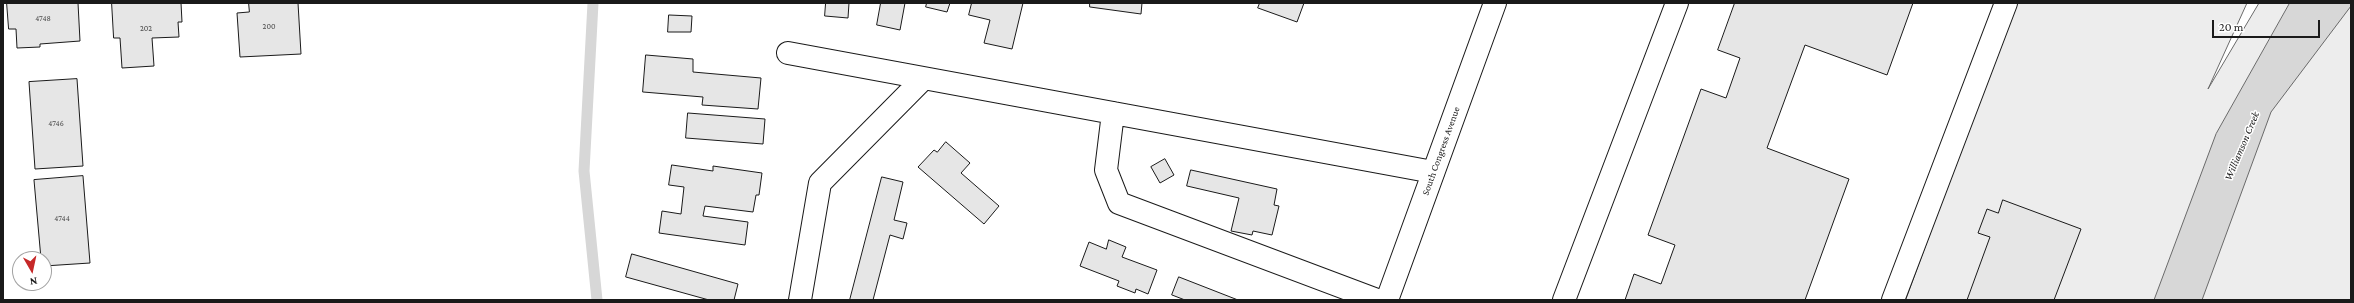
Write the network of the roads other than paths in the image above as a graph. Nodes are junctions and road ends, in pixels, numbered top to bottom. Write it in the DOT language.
graph roads {
  1 [pos="1495,3"];
  2 [pos="1677,3"];
  3 [pos="2006,3"];
  4 [pos="788,53"];
  5 [pos="923,78"];
  6 [pos="1113,113"];
  7 [pos="1433,172"];
  8 [pos="800,300"];
  9 [pos="1377,300"];
  10 [pos="1387,300"];
  11 [pos="1564,300"];
  12 [pos="1893,300"];
  1 -- 7 [label="street, South Congress Avenue"];
  2 -- 11 [label="street"];
  3 -- 12 [label="street"];
  4 -- 5 [label="street"];
  5 -- 6 [label="street"];
  5 -- 8 [label="street"];
  6 -- 7 [label="street"];
  6 -- 9 [label="street"];
  7 -- 10 [label="street, South Congress Avenue"];
}
